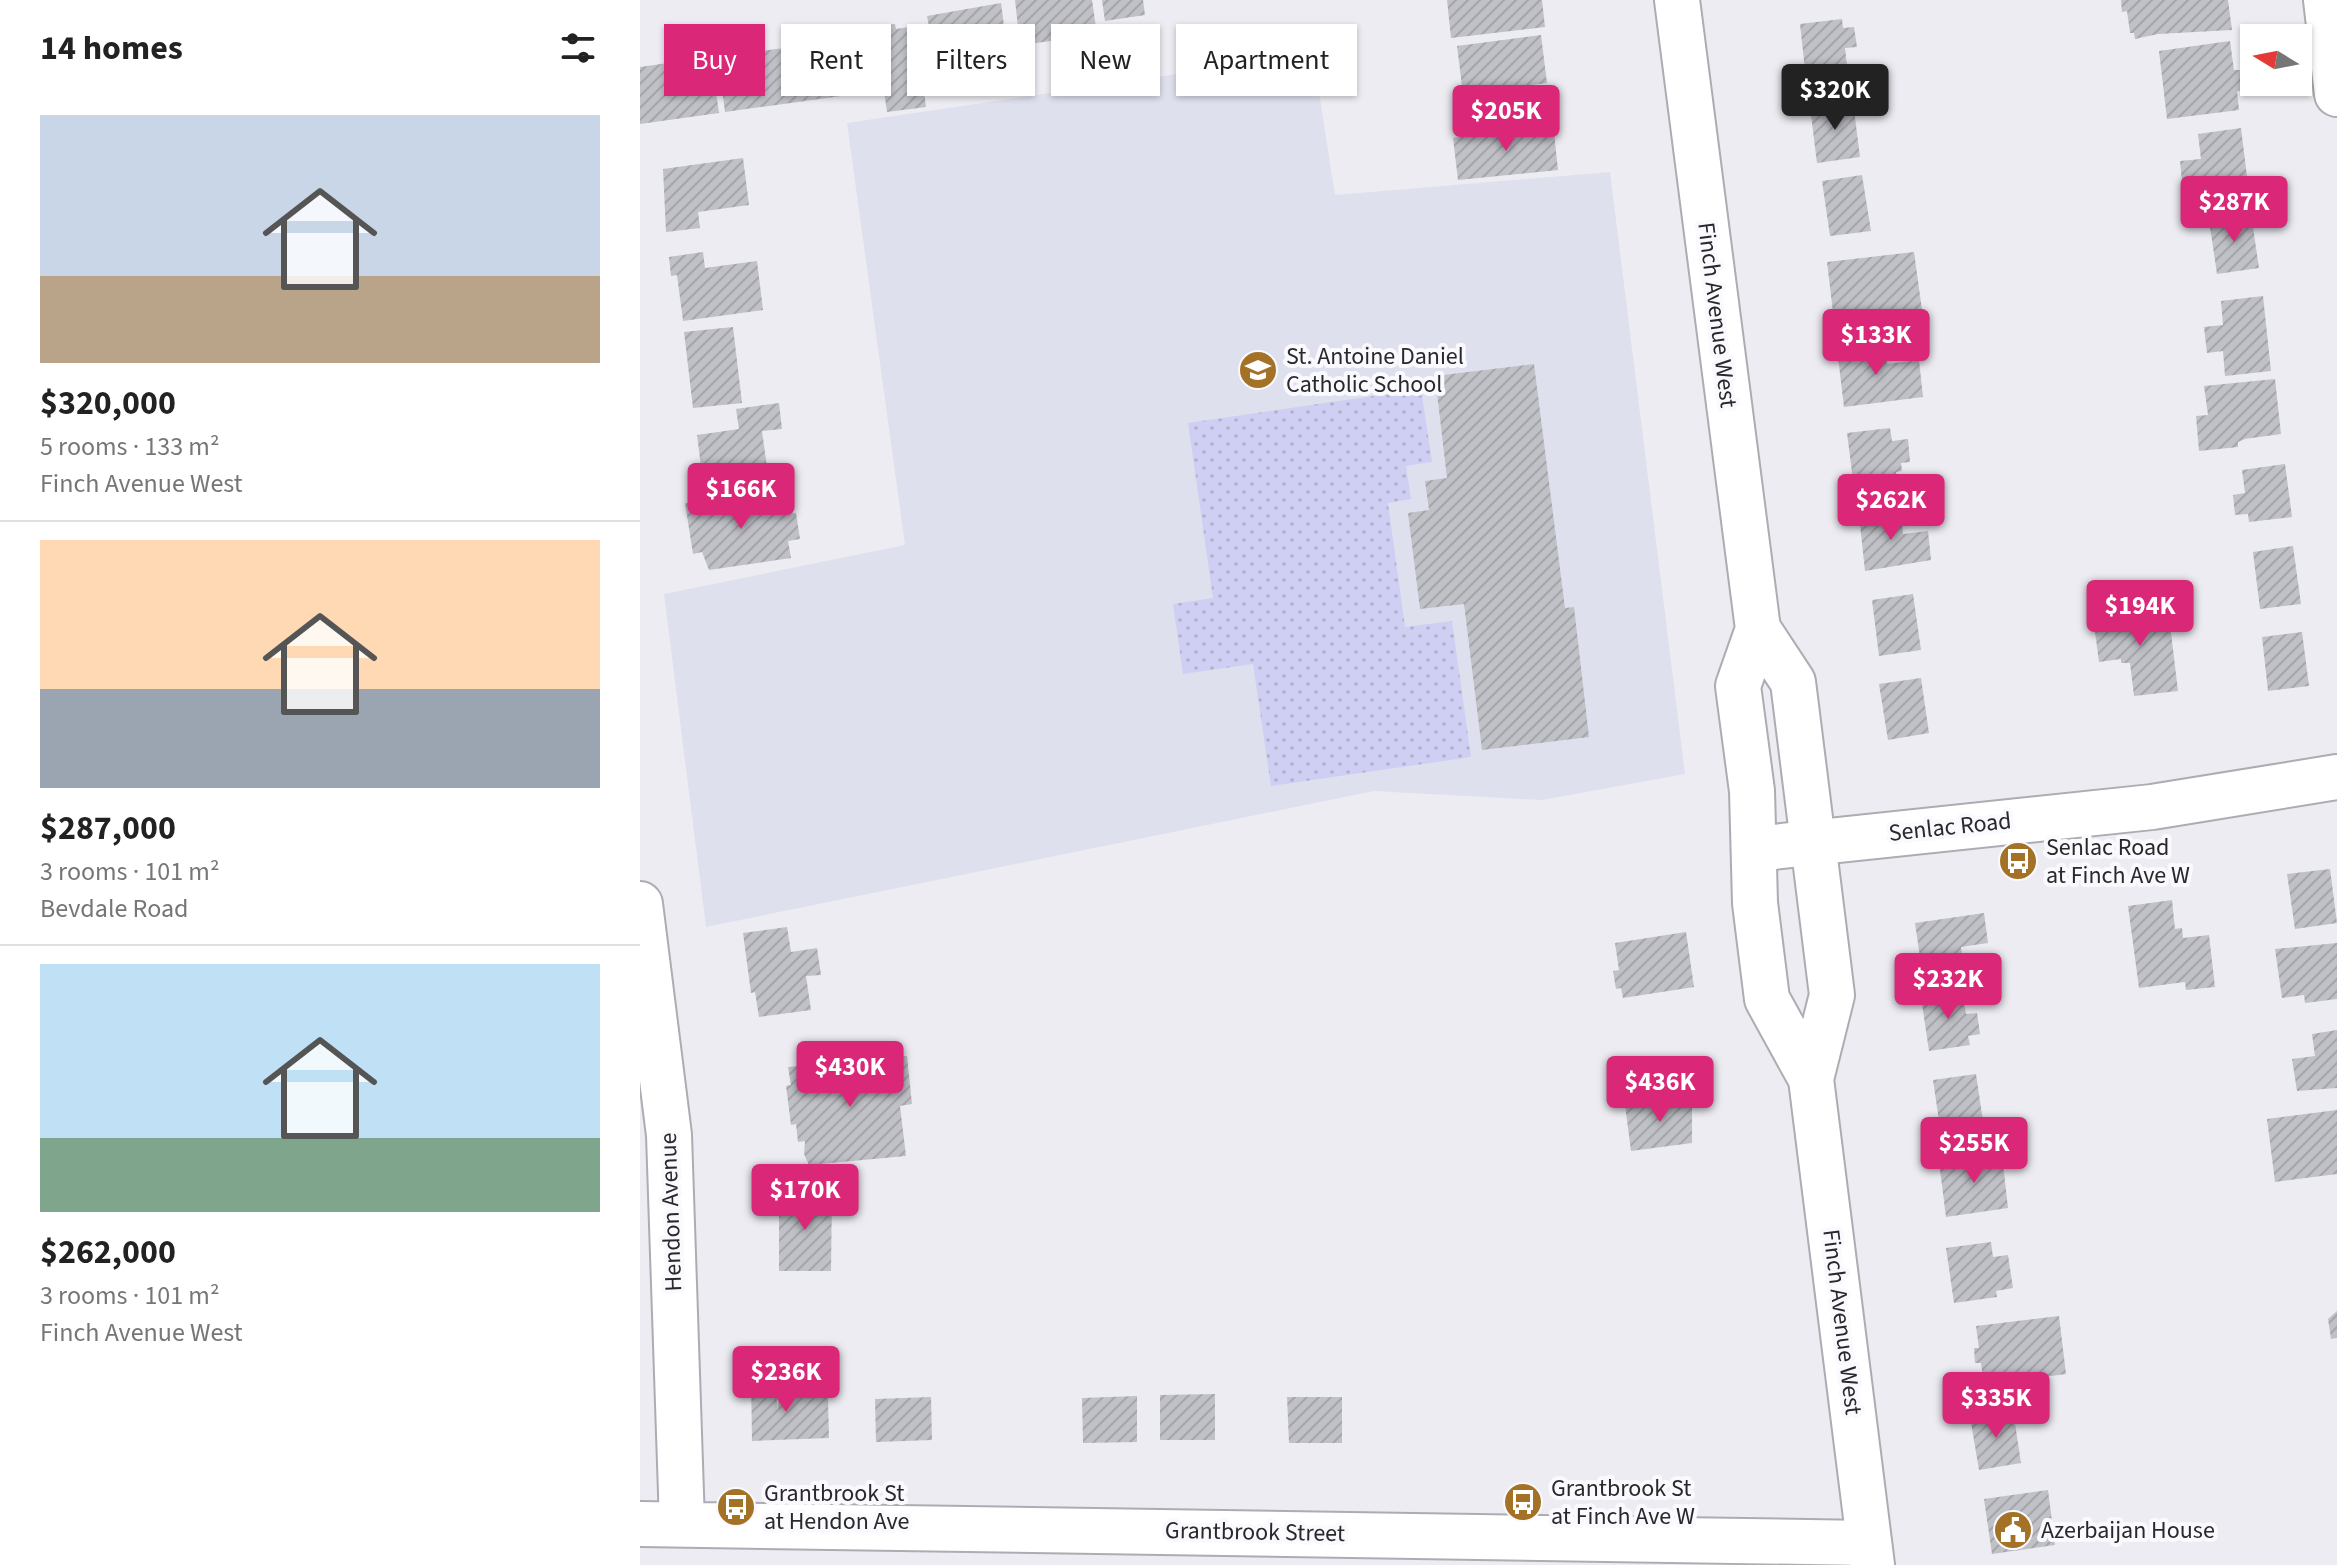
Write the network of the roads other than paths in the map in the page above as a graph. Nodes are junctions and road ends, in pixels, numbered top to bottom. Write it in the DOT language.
graph roads {
  1 [pos="1677,0"];
  2 [pos="2331,18"];
  3 [pos="2337,94"];
  4 [pos="1758,629"];
  5 [pos="2337,777"];
  6 [pos="1813,842"];
  7 [pos="1754,849"];
  8 [pos="640,904"];
  9 [pos="1811,1079"];
  10 [pos="661,1523"];
  11 [pos="1604,1552"];
  12 [pos="1871,1554"];
  1 -- 4 [label="street, Finch Avenue West"];
  2 -- 3 [label="street"];
  4 -- 6 [label="street, Finch Avenue West"];
  4 -- 7 [label="street, Finch Avenue West"];
  5 -- 6 [label="street, Senlac Road"];
  6 -- 7 [label="street, Senlac Road"];
  6 -- 9 [label="street, Finch Avenue West"];
  7 -- 9 [label="street, Finch Avenue West"];
  8 -- 10 [label="street, Hendon Avenue"];
  9 -- 12 [label="street, Finch Avenue West"];
  10 -- 11 [label="street, Grantbrook Street"];
  11 -- 12 [label="street, Grantbrook Street"];
}
